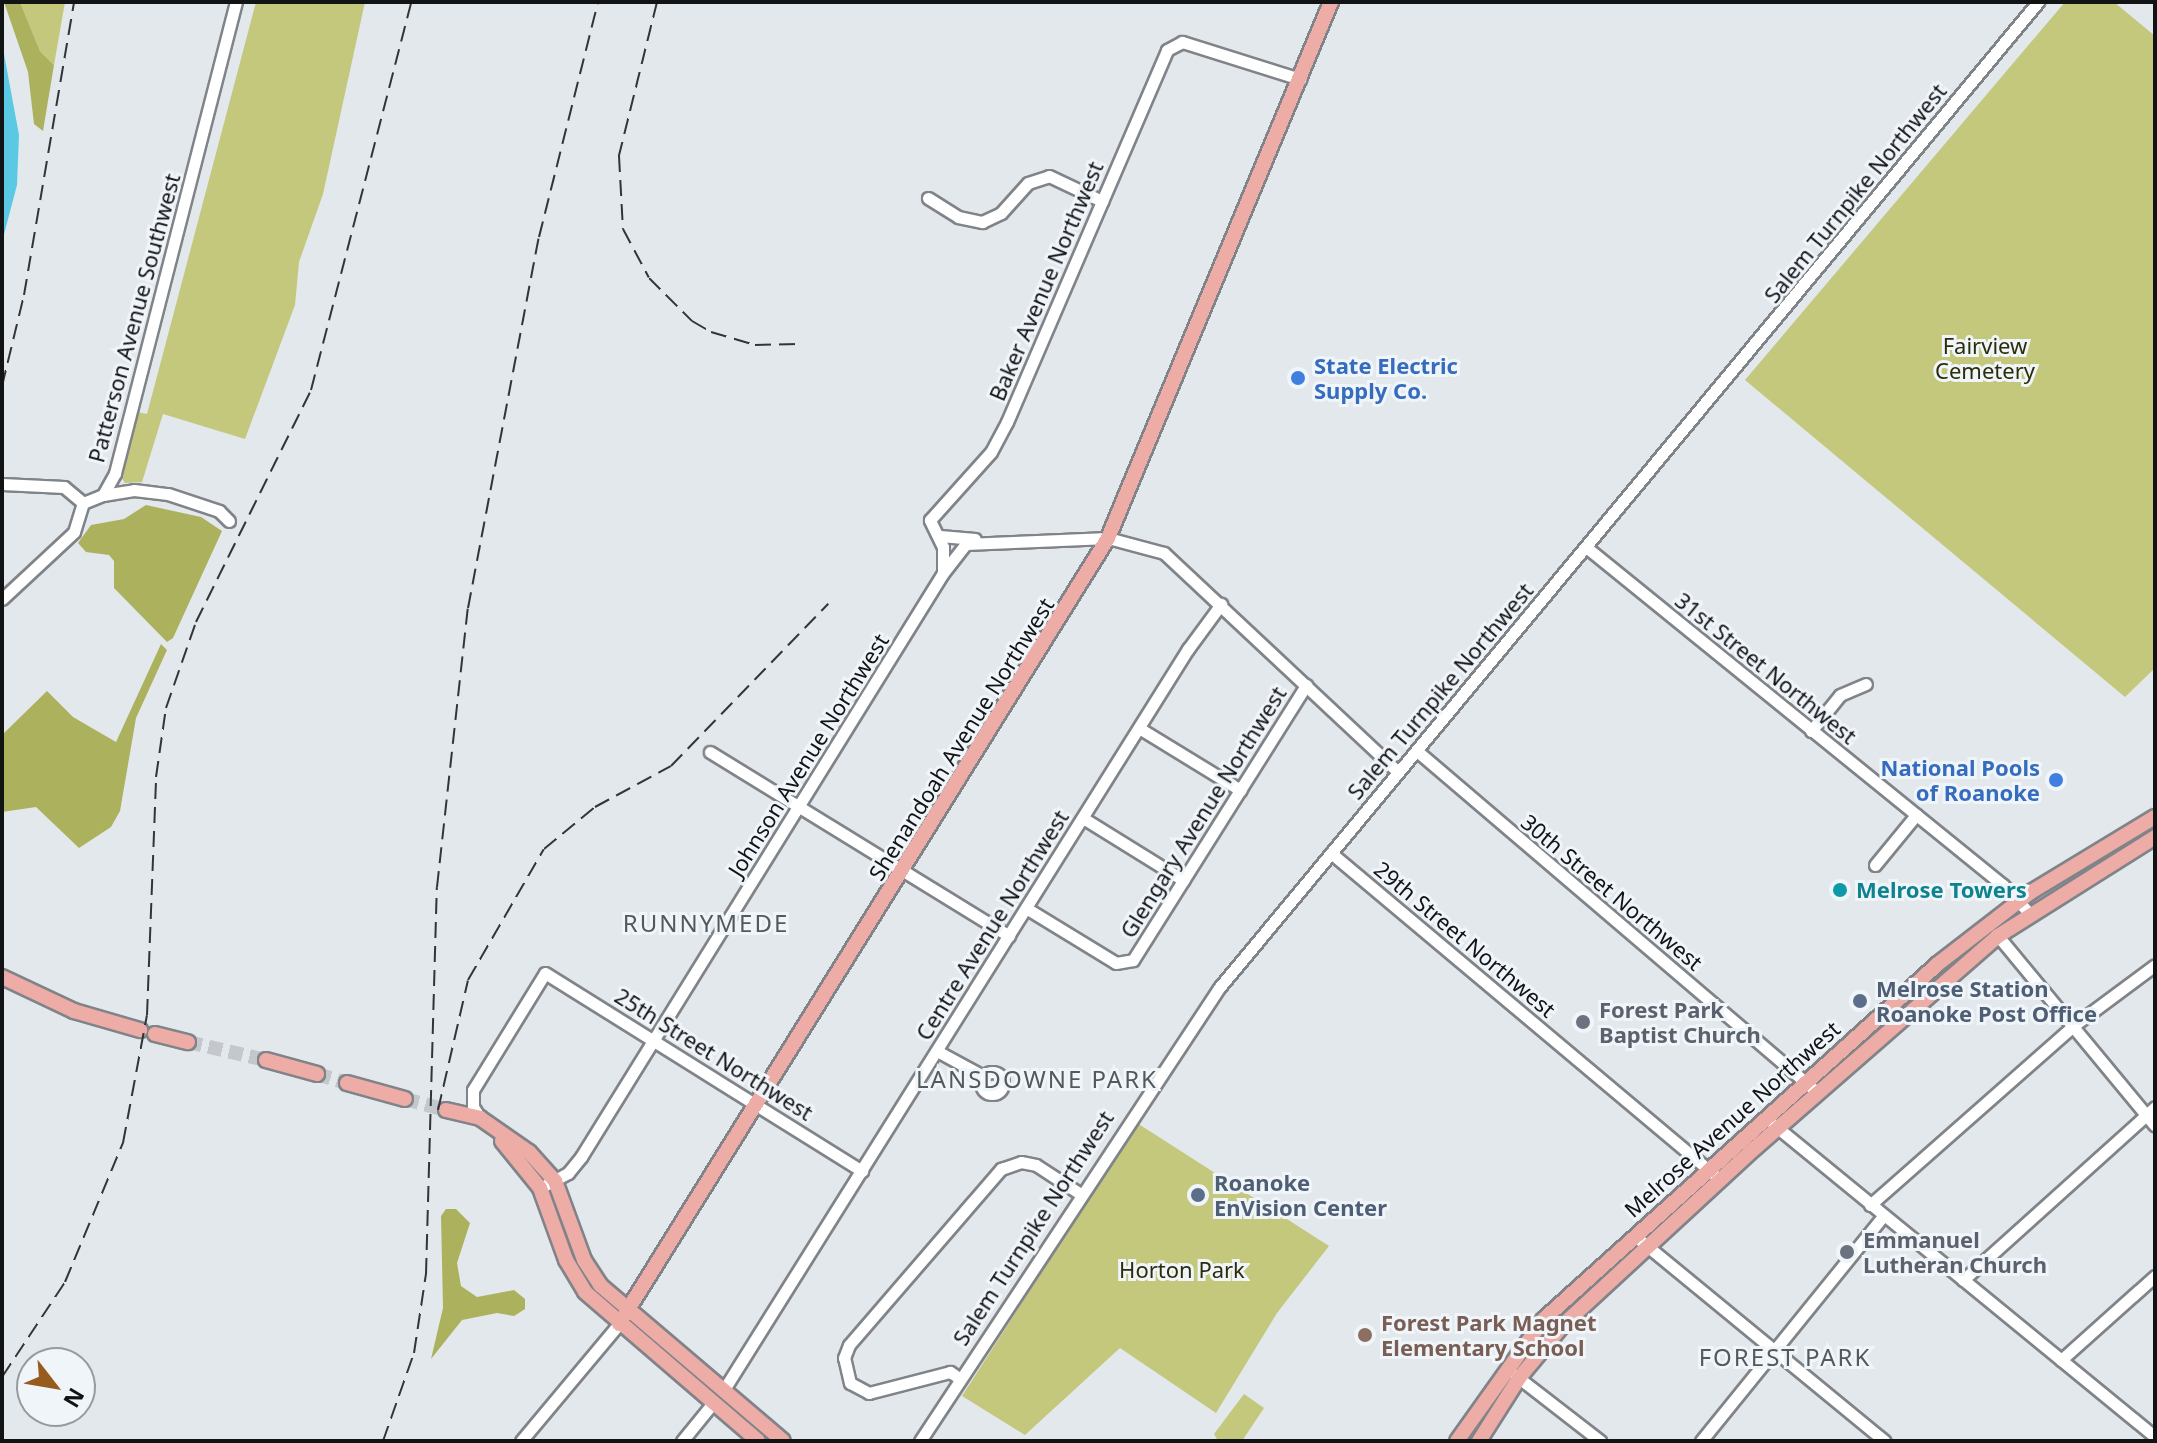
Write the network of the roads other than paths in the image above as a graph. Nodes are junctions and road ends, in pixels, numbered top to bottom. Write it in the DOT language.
graph roads {
  1 [pos="236,2"];
  2 [pos="1331,2"];
  3 [pos="2038,2"];
  4 [pos="1300,79"];
  5 [pos="928,198"];
  6 [pos="1102,201"];
  7 [pos="2,484"];
  8 [pos="103,495"];
  9 [pos="83,503"];
  10 [pos="229,521"];
  11 [pos="940,536"];
  12 [pos="1108,538"];
  13 [pos="988,540"];
  14 [pos="1586,547"];
  15 [pos="943,573"];
  16 [pos="2,599"];
  17 [pos="1221,604"];
  18 [pos="1866,684"];
  19 [pos="1306,685"];
  20 [pos="1139,728"];
  21 [pos="1811,731"];
  22 [pos="1417,751"];
  23 [pos="710,752"];
  24 [pos="1398,772"];
  25 [pos="1240,790"];
  26 [pos="799,806"];
  27 [pos="1916,815"];
  28 [pos="2155,817"];
  29 [pos="1083,818"];
  30 [pos="2155,837"];
  31 [pos="1331,853"];
  32 [pos="1875,865"];
  33 [pos="905,871"];
  34 [pos="1183,880"];
  35 [pos="2019,901"];
  36 [pos="1026,908"];
  37 [pos="2029,913"];
  38 [pos="1009,936"];
  39 [pos="1998,936"];
  40 [pos="2155,965"];
  41 [pos="2,977"];
  42 [pos="2073,1026"];
  43 [pos="654,1041"];
  44 [pos="188,1042"];
  45 [pos="937,1051"];
  46 [pos="266,1060"];
  47 [pos="317,1074"];
  48 [pos="983,1076"];
  49 [pos="1808,1081"];
  50 [pos="347,1083"];
  51 [pos="1818,1093"];
  52 [pos="405,1099"];
  53 [pos="758,1105"];
  54 [pos="2155,1107"];
  55 [pos="2145,1116"];
  56 [pos="480,1118"];
  57 [pos="1772,1123"];
  58 [pos="2155,1126"];
  59 [pos="862,1171"];
  60 [pos="1715,1175"];
  61 [pos="555,1181"];
  62 [pos="540,1188"];
  63 [pos="1079,1193"];
  64 [pos="1870,1205"];
  65 [pos="1883,1216"];
  66 [pos="1641,1241"];
  67 [pos="2155,1276"];
  68 [pos="1963,1280"];
  69 [pos="629,1311"];
  70 [pos="619,1324"];
  71 [pos="1774,1351"];
  72 [pos="2061,1360"];
  73 [pos="1506,1368"];
  74 [pos="959,1378"];
  75 [pos="1519,1378"];
  76 [pos="718,1397"];
  77 [pos="2155,1437"];
  78 [pos="521,1441"];
  79 [pos="682,1441"];
  80 [pos="758,1441"];
  81 [pos="783,1441"];
  82 [pos="920,1441"];
  83 [pos="1457,1441"];
  84 [pos="1479,1441"];
  85 [pos="1600,1441"];
  86 [pos="1701,1441"];
  87 [pos="1885,1441"];
  1 -- 8 [label="street, Patterson Avenue Southwest"];
  2 -- 4 [label="main road, Shenandoah Avenue Northwest"];
  3 -- 14 [label="street, Salem Turnpike Northwest"];
  4 -- 6 [label="street, Baker Avenue Northwest"];
  4 -- 12 [label="main road, Shenandoah Avenue Northwest"];
  5 -- 6 [label="street"];
  6 -- 11 [label="street, Baker Avenue Northwest"];
  7 -- 9 [label="street"];
  8 -- 9 [label="street, Patterson Avenue Southwest"];
  8 -- 10 [label="street"];
  9 -- 16 [label="street"];
  11 -- 13 [label="street"];
  11 -- 15 [label="street"];
  12 -- 13 [label="street"];
  12 -- 17 [label="street"];
  12 -- 33 [label="main road, Shenandoah Avenue Northwest"];
  13 -- 15 [label="street"];
  14 -- 21 [label="street, 31st Street Northwest"];
  14 -- 22 [label="street, Salem Turnpike Northwest"];
  15 -- 26 [label="street, Johnson Avenue Northwest"];
  17 -- 19 [label="street"];
  17 -- 20 [label="street, Centre Avenue Northwest"];
  18 -- 21 [label="street"];
  19 -- 24 [label="street"];
  19 -- 25 [label="street, Glengary Avenue Northwest"];
  20 -- 25 [label="street"];
  20 -- 29 [label="street, Centre Avenue Northwest"];
  21 -- 27 [label="street, 31st Street Northwest"];
  22 -- 24 [label="street, Salem Turnpike Northwest"];
  22 -- 49 [label="street, 30th Street Northwest"];
  23 -- 26 [label="street"];
  24 -- 31 [label="street, Salem Turnpike Northwest"];
  25 -- 34 [label="street, Glengary Avenue Northwest"];
  26 -- 33 [label="street"];
  26 -- 43 [label="street, Johnson Avenue Northwest"];
  27 -- 32 [label="street"];
  27 -- 35 [label="street, 31st Street Northwest"];
  28 -- 35 [label="main road, Melrose Avenue Northwest"];
  29 -- 34 [label="street"];
  29 -- 36 [label="street, Centre Avenue Northwest"];
  30 -- 37 [label="main road, Melrose Avenue Northwest"];
  31 -- 60 [label="street, 29th Street Northwest"];
  31 -- 63 [label="street, Salem Turnpike Northwest"];
  33 -- 38 [label="street"];
  33 -- 53 [label="main road, Shenandoah Avenue Northwest"];
  34 -- 36 [label="street, Glengary Avenue Northwest"];
  35 -- 37 [label="street, 31st Street Northwest"];
  35 -- 49 [label="main road, Melrose Avenue Northwest"];
  36 -- 38 [label="street, Centre Avenue Northwest"];
  37 -- 39 [label="main road, Melrose Avenue Northwest"];
  38 -- 45 [label="street, Centre Avenue Northwest"];
  39 -- 42 [label="street"];
  39 -- 51 [label="main road, Melrose Avenue Northwest"];
  40 -- 42 [label="street"];
  41 -- 44 [label="main road"];
  42 -- 55 [label="street"];
  42 -- 64 [label="street"];
  43 -- 53 [label="street, 25th Street Northwest"];
  43 -- 56 [label="street, 25th Street Northwest"];
  43 -- 61 [label="street, Johnson Avenue Northwest"];
  45 -- 48 [label="street"];
  45 -- 59 [label="street, Centre Avenue Northwest"];
  46 -- 47 [label="main road"];
  49 -- 51 [label="street, 30th Street Northwest"];
  49 -- 57 [label="main road, Melrose Avenue Northwest"];
  50 -- 52 [label="main road"];
  51 -- 57 [label="main road, Melrose Avenue Northwest"];
  53 -- 59 [label="street, 25th Street Northwest"];
  53 -- 69 [label="main road, Shenandoah Avenue Northwest"];
  54 -- 55 [label="street"];
  55 -- 58 [label="street"];
  55 -- 68 [label="street"];
  56 -- 61 [label="main road"];
  56 -- 62 [label="main road"];
  57 -- 60 [label="main road, Melrose Avenue Northwest"];
  57 -- 64 [label="street"];
  59 -- 76 [label="street, Centre Avenue Northwest"];
  60 -- 66 [label="main road, Melrose Avenue Northwest"];
  61 -- 62 [label="street, Johnson Avenue Northwest"];
  61 -- 69 [label="main road"];
  62 -- 70 [label="main road"];
  63 -- 74 [label="street, Salem Turnpike Northwest"];
  63 -- 74 [label="street"];
  64 -- 65 [label="street"];
  65 -- 68 [label="street"];
  65 -- 71 [label="street"];
  66 -- 71 [label="street"];
  66 -- 73 [label="main road, Melrose Avenue Northwest"];
  66 -- 75 [label="main road, Melrose Avenue Northwest"];
  67 -- 72 [label="street"];
  68 -- 72 [label="street"];
  69 -- 70 [label="main road, Shenandoah Avenue Northwest"];
  69 -- 76 [label="main road"];
  70 -- 76 [label="main road"];
  70 -- 78 [label="street, Shenandoah Avenue Northwest"];
  71 -- 86 [label="street"];
  71 -- 87 [label="street"];
  72 -- 77 [label="street"];
  73 -- 75 [label="street"];
  73 -- 83 [label="main road, Melrose Avenue Northwest"];
  74 -- 82 [label="street, Salem Turnpike Northwest"];
  75 -- 84 [label="main road, Melrose Avenue Northwest"];
  75 -- 85 [label="street"];
  76 -- 79 [label="street, Centre Avenue Northwest"];
  76 -- 80 [label="main road"];
  76 -- 81 [label="main road"];
}
